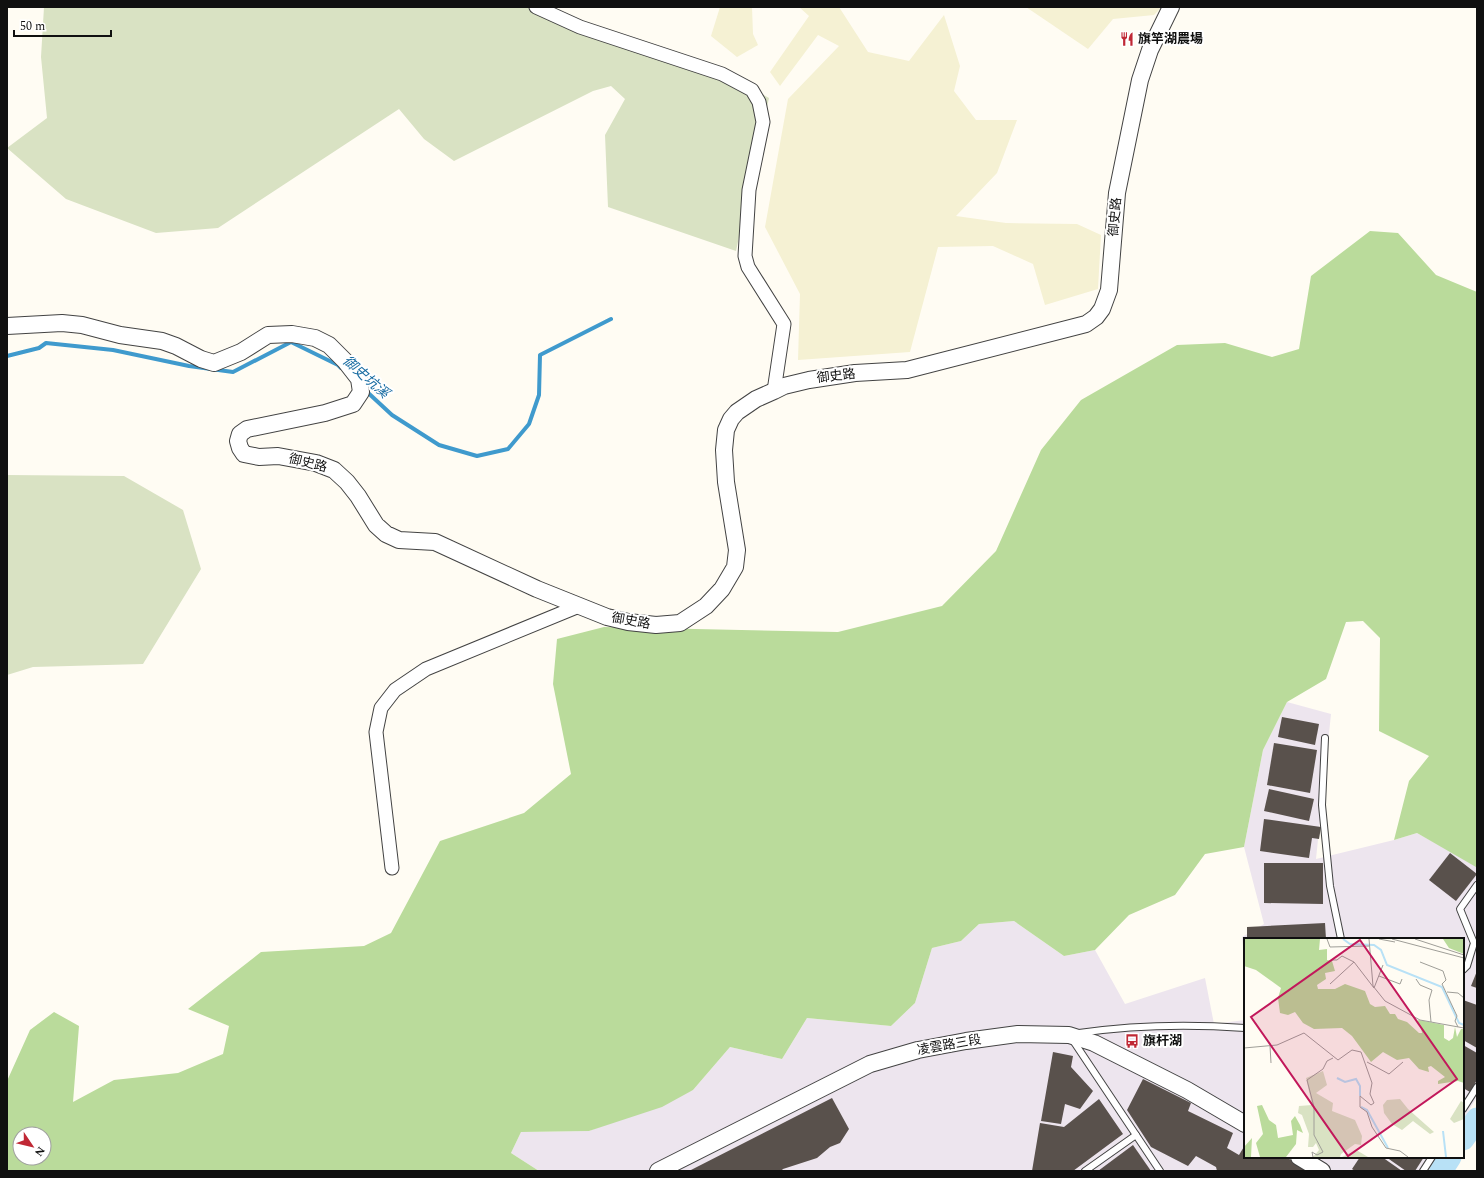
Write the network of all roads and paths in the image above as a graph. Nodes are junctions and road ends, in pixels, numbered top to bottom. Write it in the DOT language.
graph roads {
  1 [pos="536,7"];
  2 [pos="1171,7"];
  3 [pos="7,326"];
  4 [pos="774,391"];
  5 [pos="579,606"];
  6 [pos="1325,738"];
  7 [pos="392,868"];
  8 [pos="1477,885"];
  9 [pos="1341,938"];
  10 [pos="1464,969"];
  11 [pos="1244,1028"];
  12 [pos="1069,1035"];
  13 [pos="1477,1087"];
  14 [pos="1464,1107"];
  15 [pos="1244,1123"];
  16 [pos="1136,1135"];
  17 [pos="1301,1158"];
  18 [pos="1431,1158"];
  19 [pos="658,1171"];
  20 [pos="1085,1171"];
  21 [pos="1160,1171"];
  22 [pos="1322,1171"];
  23 [pos="1423,1171"];
  1 -- 4 [label="street"];
  2 -- 4 [label="street, 御史路"];
  3 -- 5 [label="street, 御史路"];
  4 -- 5 [label="street, 御史路"];
  5 -- 7 [label="street"];
  6 -- 9 [label="lane"];
  8 -- 10 [label="lane"];
  11 -- 12 [label="lane"];
  12 -- 15 [label="street, 凌雲路三段"];
  12 -- 16 [label="lane"];
  12 -- 19 [label="street, 凌雲路三段"];
  13 -- 14 [label="lane"];
  16 -- 20 [label="lane"];
  16 -- 21 [label="lane"];
  17 -- 22 [label="street"];
  18 -- 23 [label="lane"];
}
